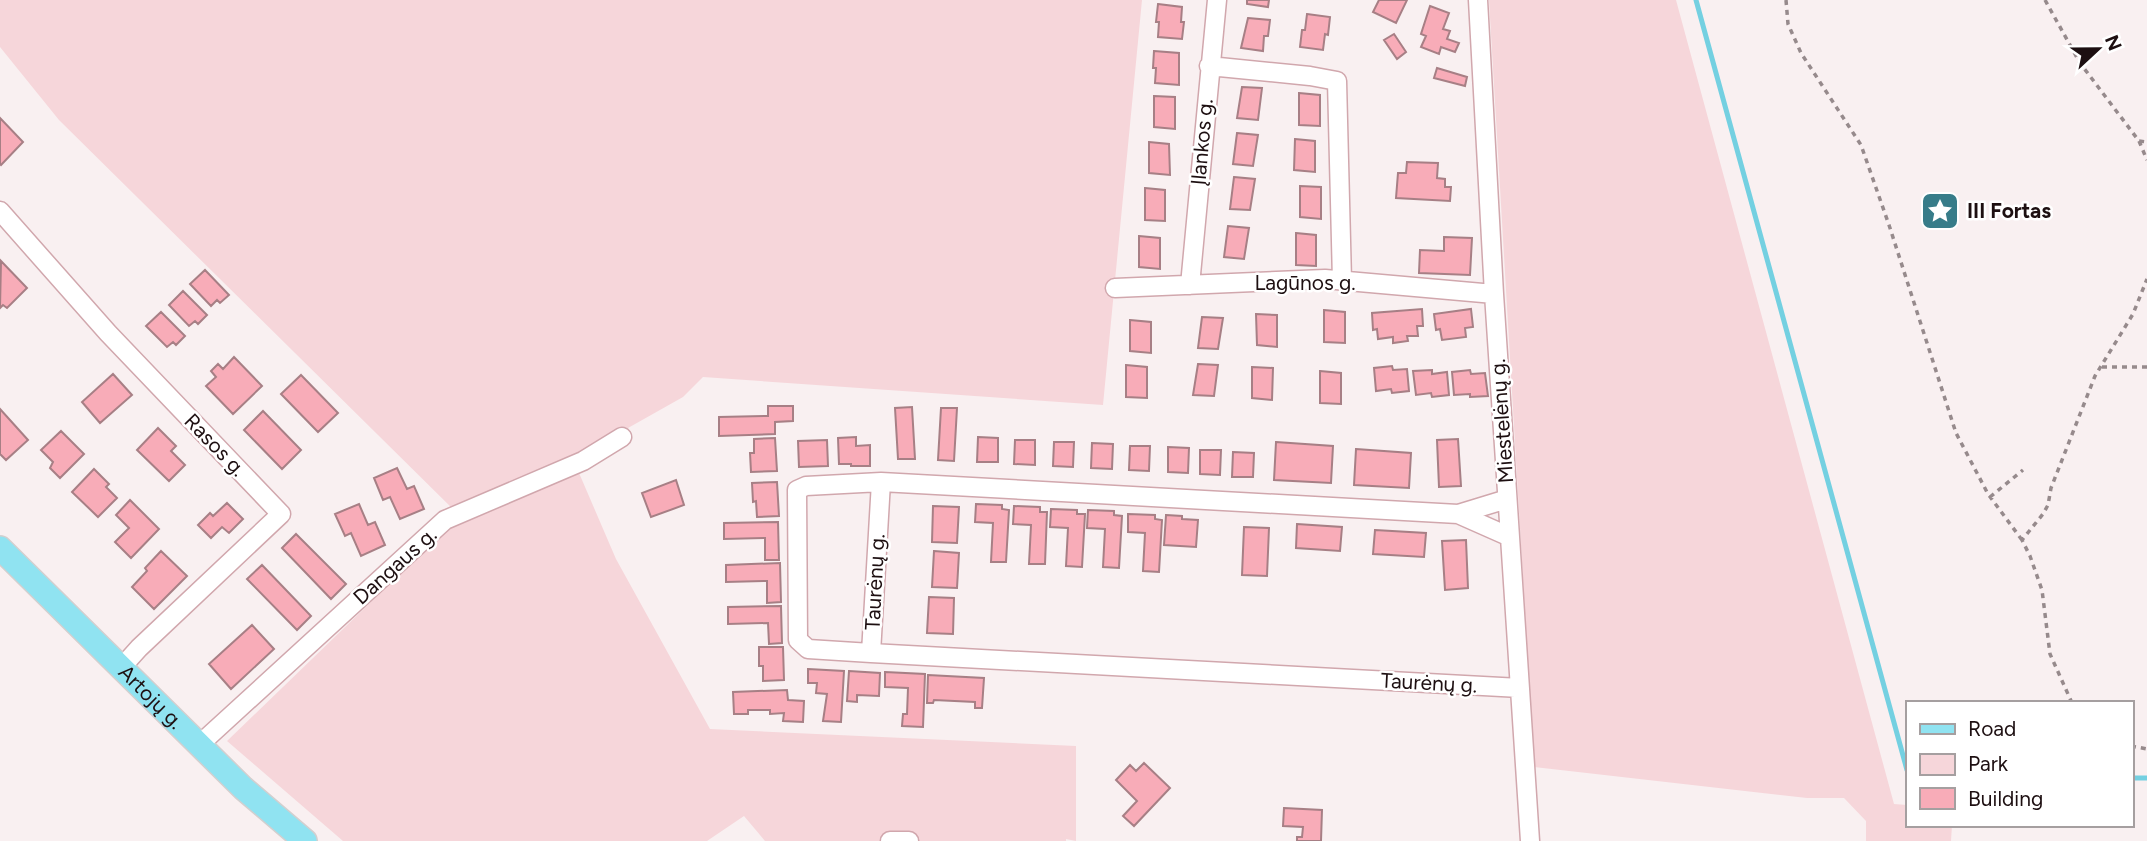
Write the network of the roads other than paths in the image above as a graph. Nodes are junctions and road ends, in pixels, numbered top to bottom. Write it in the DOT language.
graph roads {
  1 [pos="1217,0"];
  2 [pos="1478,0"];
  3 [pos="1209,66"];
  4 [pos="0,211"];
  5 [pos="1342,281"];
  6 [pos="1190,285"];
  7 [pos="1115,288"];
  8 [pos="1493,294"];
  9 [pos="622,436"];
  10 [pos="881,482"];
  11 [pos="1507,499"];
  12 [pos="1458,514"];
  13 [pos="1510,537"];
  14 [pos="0,548"];
  15 [pos="871,653"];
  16 [pos="121,668"];
  17 [pos="1520,688"];
  18 [pos="199,745"];
  19 [pos="305,841"];
  20 [pos="890,841"];
  21 [pos="909,841"];
  22 [pos="1530,841"];
  1 -- 3 [label="street, Įlankos g."];
  2 -- 8 [label="street, Miestelėnų g."];
  3 -- 5 [label="street"];
  3 -- 6 [label="street, Įlankos g."];
  4 -- 16 [label="street, Rasos g."];
  5 -- 6 [label="street, Lagūnos g."];
  5 -- 8 [label="street, Lagūnos g."];
  6 -- 7 [label="street, Lagūnos g."];
  8 -- 11 [label="street, Miestelėnų g."];
  9 -- 18 [label="street, Dangaus g."];
  10 -- 12 [label="street"];
  10 -- 15 [label="street, Taurėnų g."];
  10 -- 15 [label="street"];
  11 -- 12 [label="street"];
  11 -- 13 [label="street, Miestelėnų g."];
  12 -- 13 [label="street"];
  13 -- 17 [label="street, Miestelėnų g."];
  14 -- 16 [label="main road, Artojų g."];
  15 -- 17 [label="street, Taurėnų g."];
  16 -- 18 [label="main road, Artojų g."];
  17 -- 22 [label="street, Miestelėnų g."];
  18 -- 19 [label="main road, Artojų g."];
  20 -- 21 [label="street"];
}
